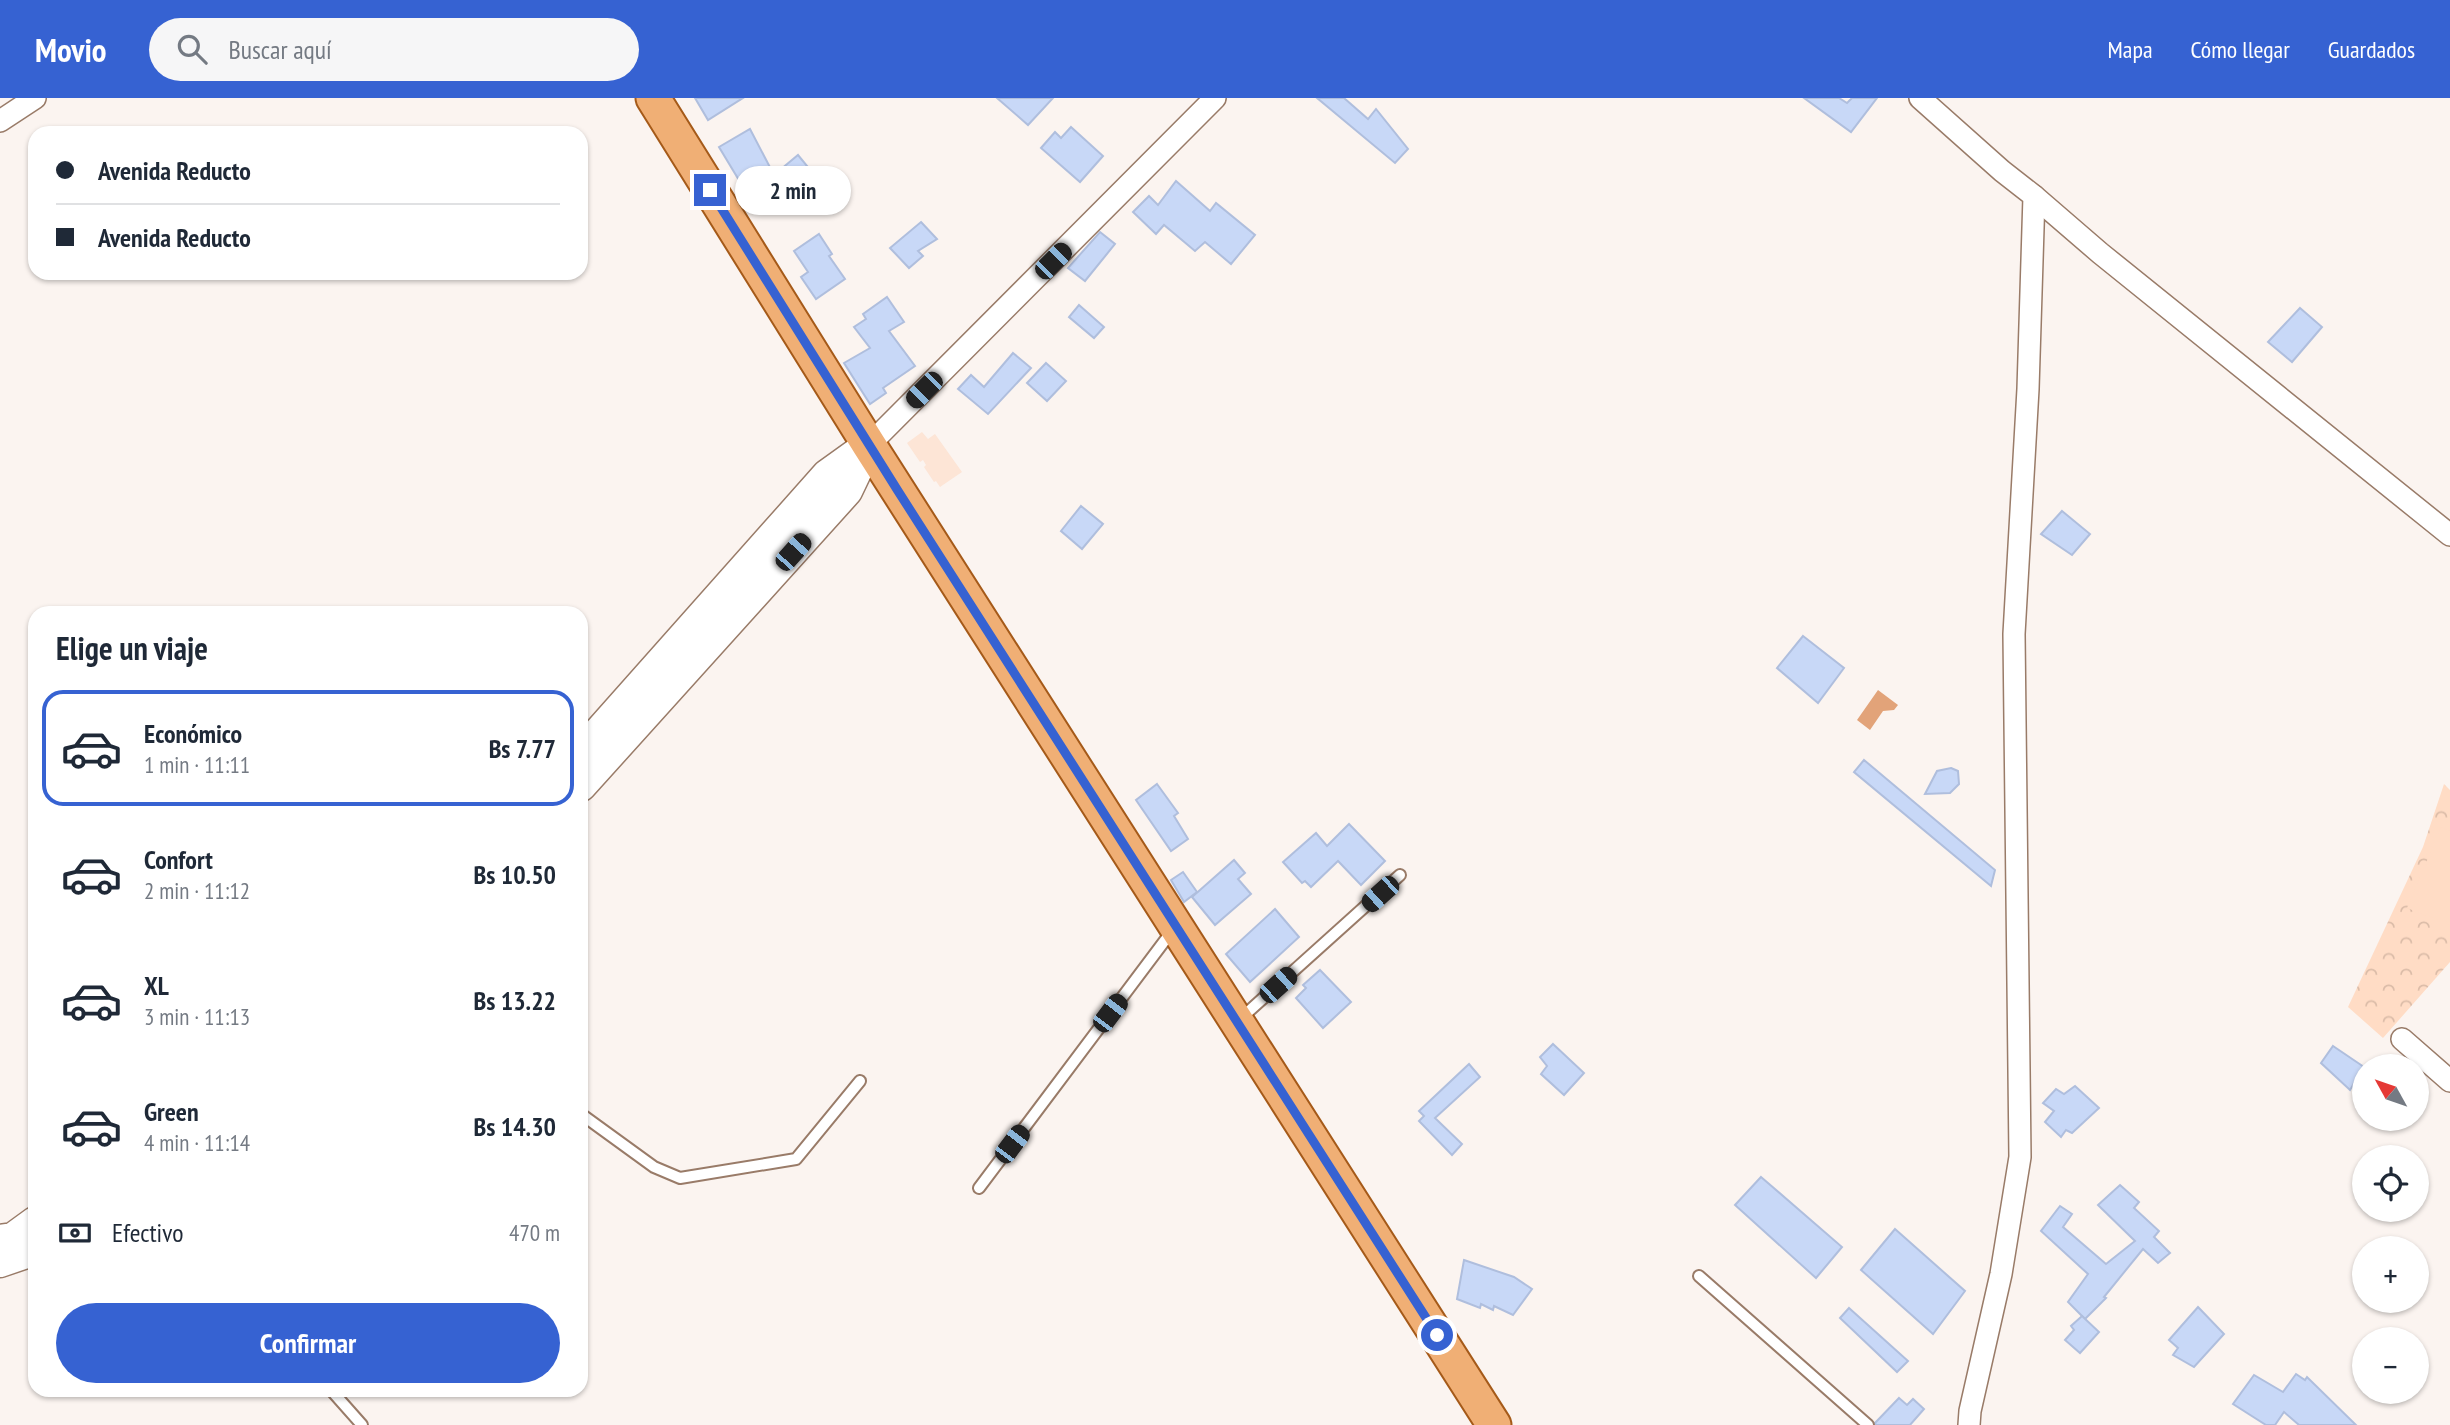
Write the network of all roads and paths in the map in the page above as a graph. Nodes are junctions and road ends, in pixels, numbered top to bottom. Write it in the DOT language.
graph roads {
  1 [pos="35,98"];
  2 [pos="653,98"];
  3 [pos="1215,98"];
  4 [pos="1920,98"];
  5 [pos="0,121"];
  6 [pos="2034,196"];
  7 [pos="869,445"];
  8 [pos="2450,535"];
  9 [pos="588,765"];
  10 [pos="1400,875"];
  11 [pos="1176,926"];
  12 [pos="1237,1022"];
  13 [pos="2402,1038"];
  14 [pos="860,1081"];
  15 [pos="2450,1081"];
  16 [pos="588,1119"];
  17 [pos="979,1188"];
  18 [pos="28,1227"];
  19 [pos="0,1240"];
  20 [pos="28,1252"];
  21 [pos="0,1262"];
  22 [pos="1699,1276"];
  23 [pos="337,1397"];
  24 [pos="362,1425"];
  25 [pos="1494,1425"];
  26 [pos="1868,1425"];
  27 [pos="1969,1425"];
  1 -- 5 [label="street"];
  2 -- 7 [label="main road"];
  3 -- 7 [label="street"];
  4 -- 6 [label="street"];
  6 -- 8 [label="street"];
  6 -- 27 [label="street"];
  7 -- 9 [label="street"];
  7 -- 11 [label="main road"];
  10 -- 12 [label="lane"];
  11 -- 12 [label="main road"];
  11 -- 17 [label="lane"];
  12 -- 25 [label="main road"];
  13 -- 15 [label="street"];
  14 -- 16 [label="lane"];
  18 -- 19 [label="street"];
  20 -- 21 [label="street"];
  22 -- 26 [label="lane"];
  23 -- 24 [label="lane"];
}
